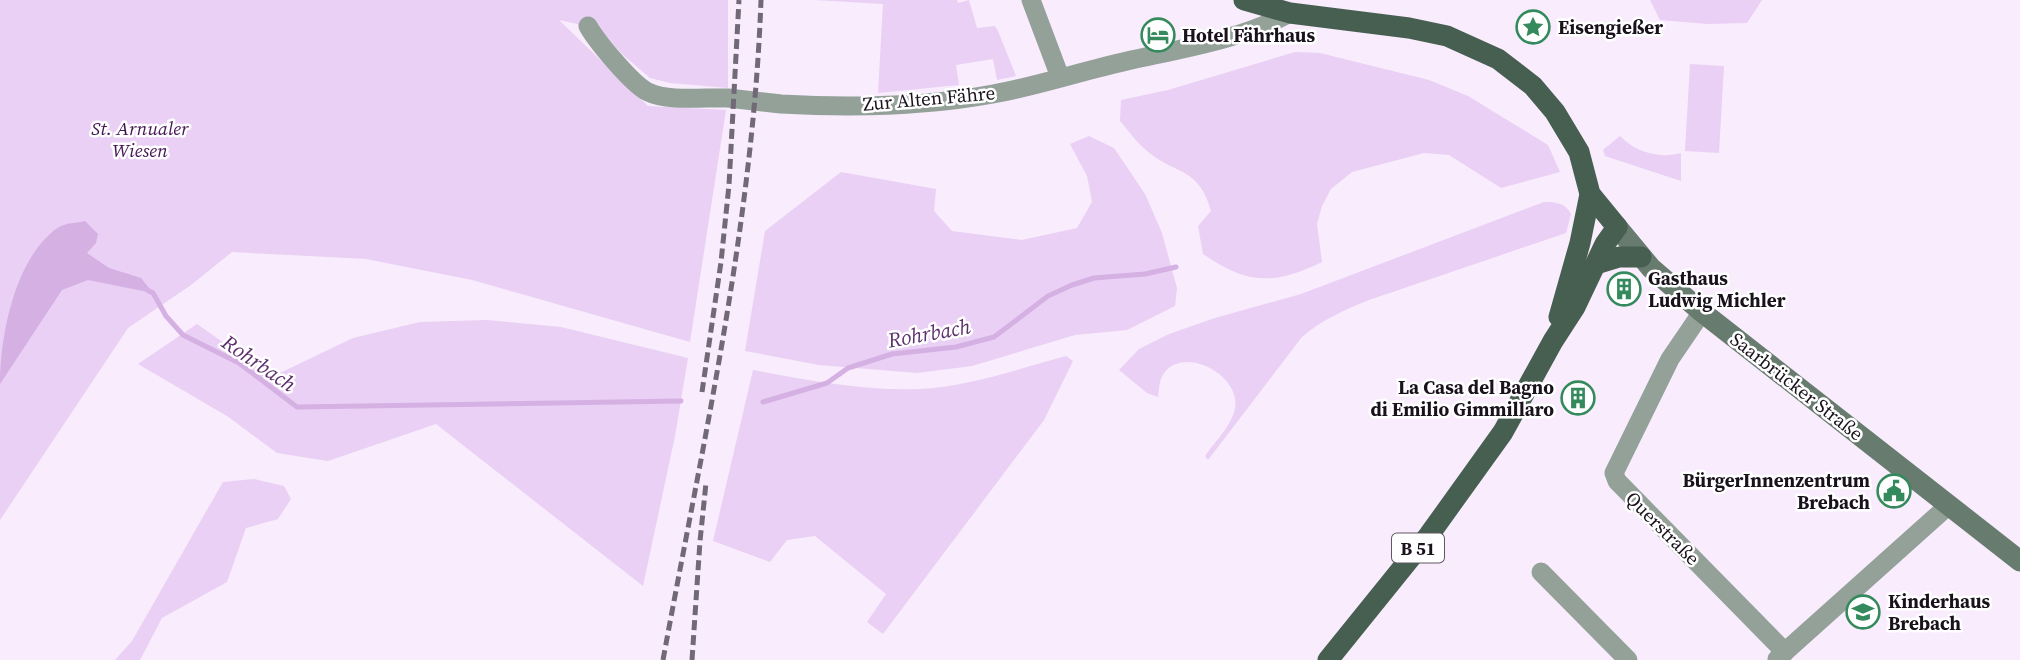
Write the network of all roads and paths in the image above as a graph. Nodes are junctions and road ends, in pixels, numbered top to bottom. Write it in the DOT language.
graph roads {
  1 [pos="1031,0"];
  2 [pos="1244,0"];
  3 [pos="1290,13"];
  4 [pos="588,26"];
  5 [pos="1060,77"];
  6 [pos="1590,194"];
  7 [pos="1617,227"];
  8 [pos="1580,243"];
  9 [pos="1641,257"];
  10 [pos="1596,264"];
  11 [pos="1702,312"];
  12 [pos="1553,341"];
  13 [pos="1949,505"];
  14 [pos="2020,561"];
  15 [pos="1541,572"];
  16 [pos="1781,656"];
  17 [pos="1328,660"];
  18 [pos="1628,660"];
  1 -- 5 [label="street"];
  2 -- 3 [label="main road, Saarbrücker Straße / B 51"];
  3 -- 5 [label="street, Zur Alten Fähre"];
  3 -- 6 [label="main road, Saarbrücker Straße / B 51"];
  4 -- 5 [label="street, Zur Alten Fähre"];
  6 -- 7 [label="main road, Saarbrücker Straße / B 51"];
  6 -- 8 [label="main road, Saarbrücker Straße / B 51"];
  7 -- 8 [label="main road"];
  7 -- 9 [label="main road, Saarbrücker Straße"];
  7 -- 10 [label="main road, B 51"];
  8 -- 12 [label="main road, B 51"];
  9 -- 10 [label="main road"];
  9 -- 11 [label="main road, Saarbrücker Straße"];
  10 -- 12 [label="main road, B 51"];
  11 -- 13 [label="main road, Saarbrücker Straße"];
  11 -- 16 [label="street, Querstraße"];
  12 -- 17 [label="main road, B 51"];
  13 -- 14 [label="main road, Saarbrücker Straße"];
  13 -- 16 [label="street"];
  15 -- 18 [label="street"];
}
